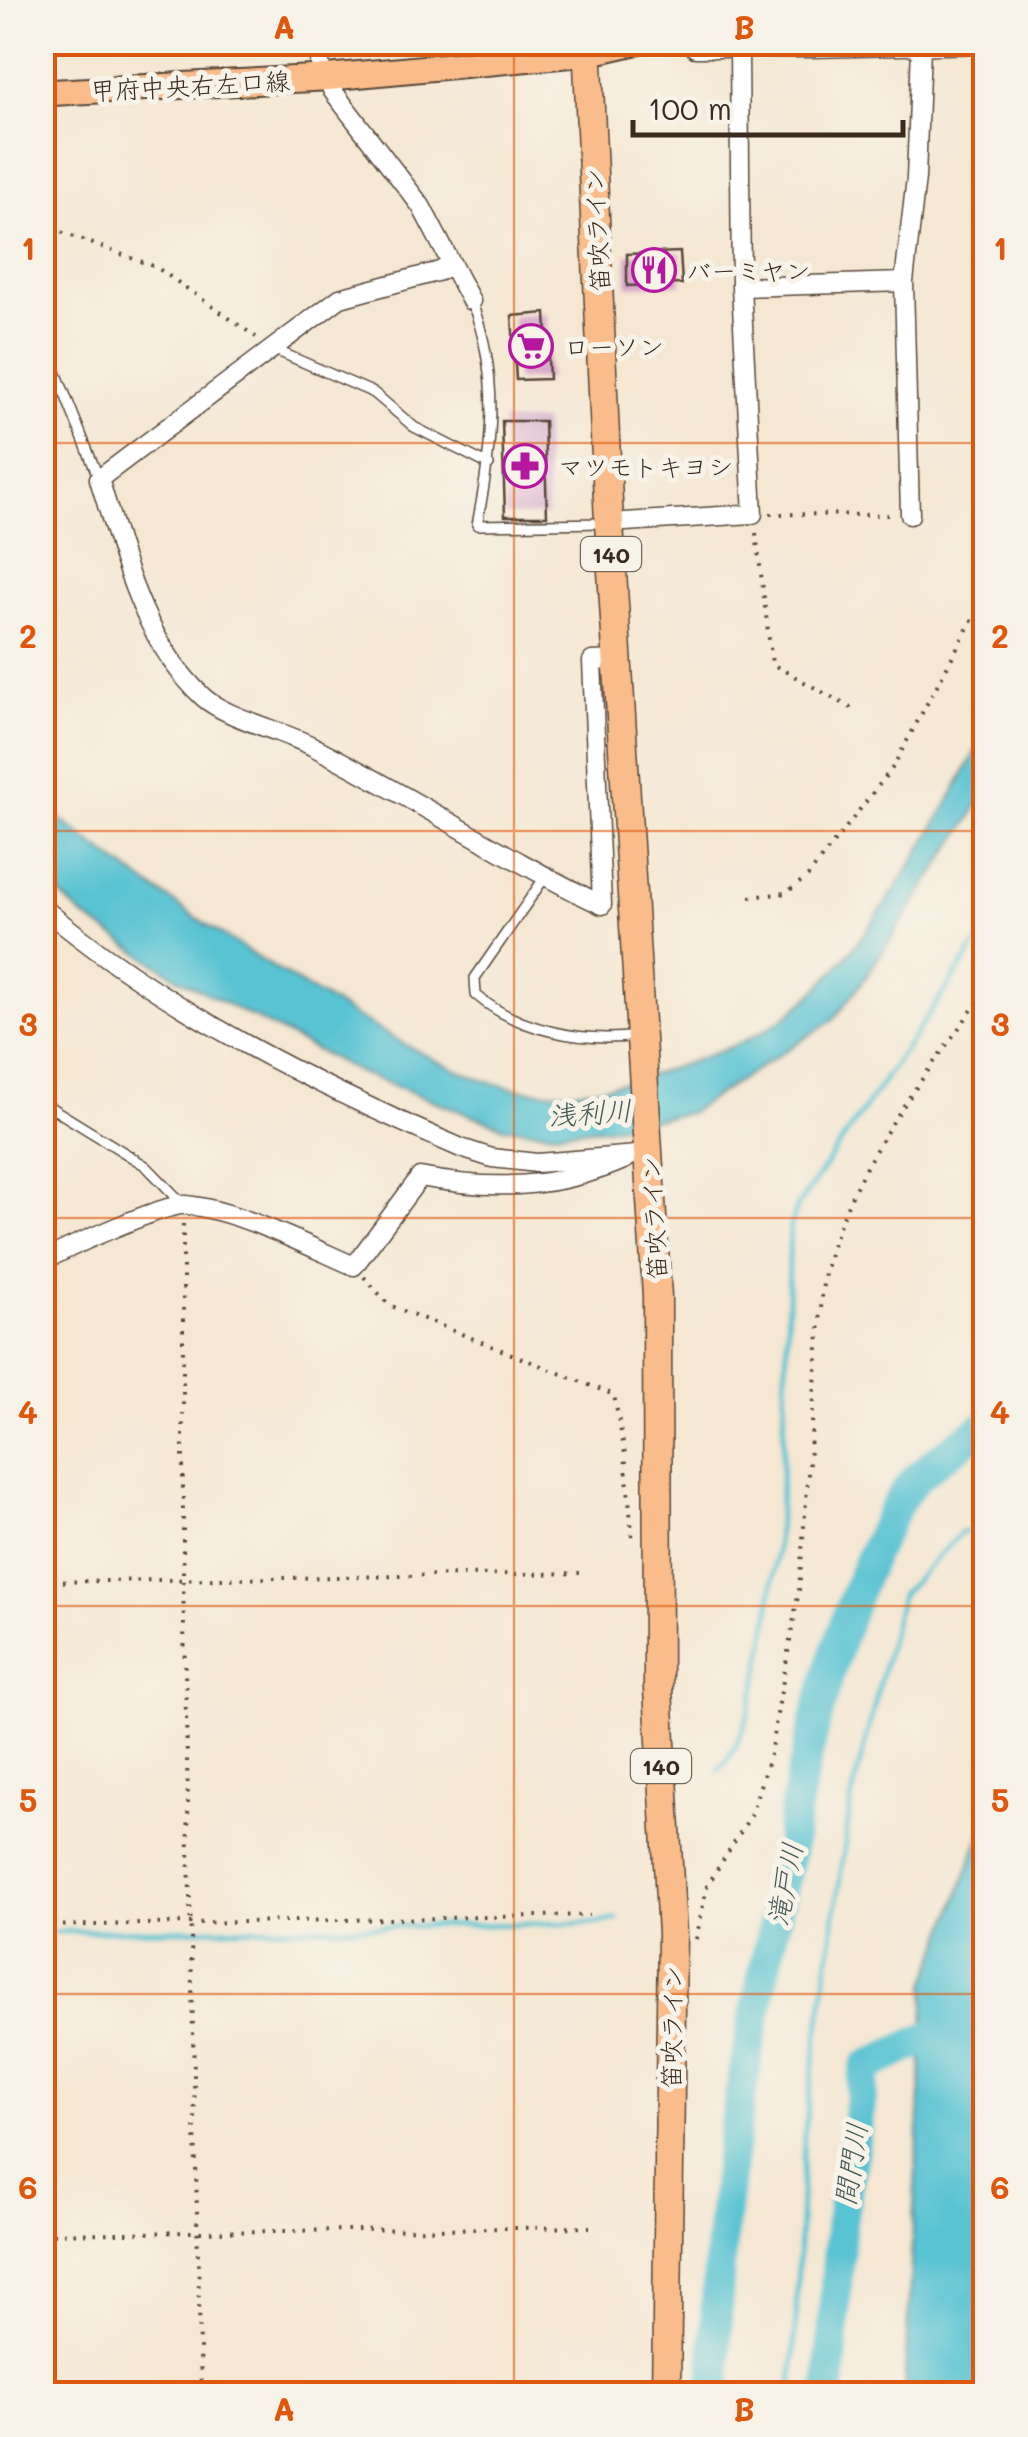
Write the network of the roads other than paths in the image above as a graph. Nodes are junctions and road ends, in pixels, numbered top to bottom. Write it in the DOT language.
graph roads {
  1 [pos="318,42"];
  2 [pos="635,42"];
  3 [pos="986,44"];
  4 [pos="808,45"];
  5 [pos="920,47"];
  6 [pos="587,48"];
  7 [pos="695,48"];
  8 [pos="739,48"];
  9 [pos="324,77"];
  10 [pos="42,93"];
  11 [pos="452,264"];
  12 [pos="904,282"];
  13 [pos="741,287"];
  14 [pos="471,301"];
  15 [pos="42,337"];
  16 [pos="273,349"];
  17 [pos="489,465"];
  18 [pos="99,479"];
  19 [pos="910,515"];
  20 [pos="609,522"];
  21 [pos="617,660"];
  22 [pos="545,878"];
  23 [pos="42,907"];
  24 [pos="641,1045"];
  25 [pos="42,1102"];
  26 [pos="642,1150"];
  27 [pos="183,1204"];
  28 [pos="42,1262"];
  29 [pos="666,2394"];
  1 -- 9 [label="street"];
  2 -- 6 [label="main road, 甲府中央右左口線"];
  3 -- 5 [label="street"];
  4 -- 5 [label="street"];
  4 -- 8 [label="street"];
  5 -- 12 [label="street"];
  6 -- 9 [label="main road, 甲府中央右左口線"];
  6 -- 20 [label="highway, 笛吹ライン / 140"];
  7 -- 8 [label="street"];
  8 -- 13 [label="street"];
  9 -- 10 [label="main road, 甲府中央右左口線"];
  9 -- 11 [label="street"];
  11 -- 14 [label="street"];
  11 -- 16 [label="street"];
  12 -- 13 [label="street"];
  12 -- 19 [label="street"];
  13 -- 20 [label="street"];
  14 -- 17 [label="lane"];
  15 -- 18 [label="lane"];
  16 -- 17 [label="lane"];
  16 -- 18 [label="street"];
  17 -- 20 [label="lane"];
  18 -- 22 [label="street"];
  20 -- 21 [label="highway, 笛吹ライン / 140"];
  21 -- 22 [label="street"];
  21 -- 24 [label="highway, 笛吹ライン / 140"];
  22 -- 24 [label="lane"];
  23 -- 26 [label="street"];
  24 -- 26 [label="highway, 笛吹ライン / 140"];
  25 -- 27 [label="lane"];
  26 -- 27 [label="street"];
  26 -- 29 [label="highway, 笛吹ライン / 140"];
  27 -- 28 [label="street"];
}
